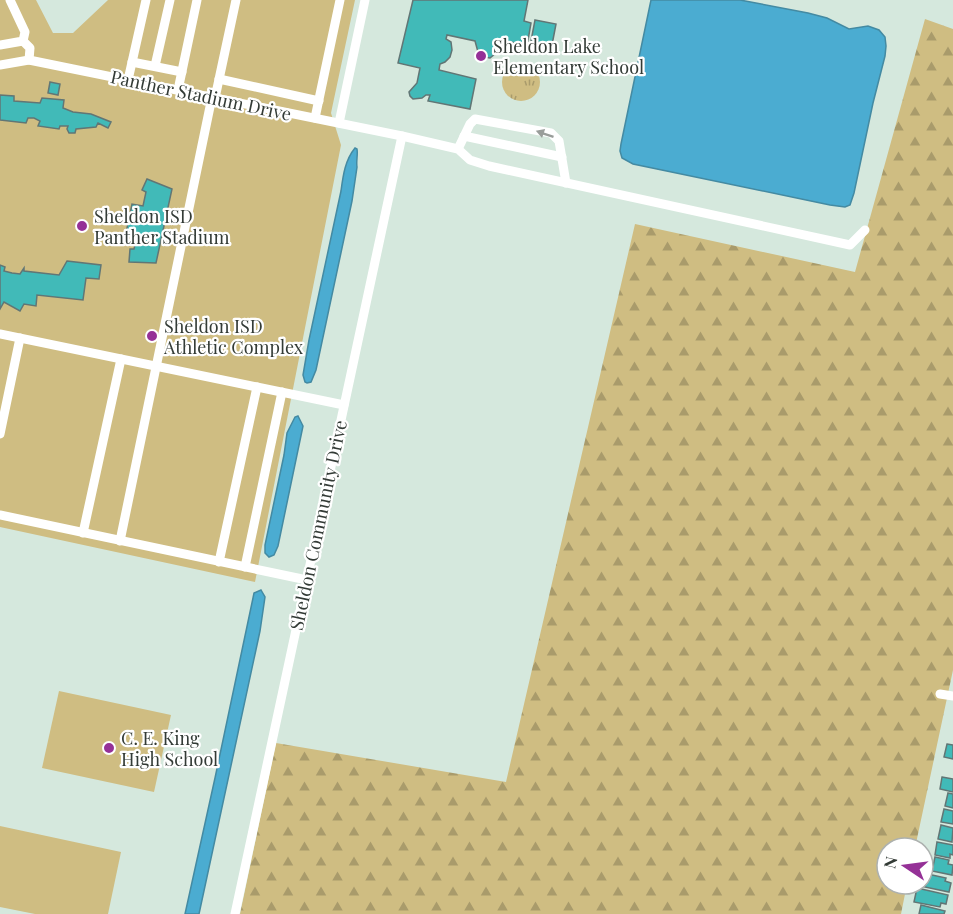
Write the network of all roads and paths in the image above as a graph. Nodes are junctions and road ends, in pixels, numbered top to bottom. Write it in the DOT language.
graph roads {
  1 [pos="10,0"];
  2 [pos="146,0"];
  3 [pos="170,0"];
  4 [pos="197,0"];
  5 [pos="236,0"];
  6 [pos="340,0"];
  7 [pos="364,0"];
  8 [pos="23,41"];
  9 [pos="0,45"];
  10 [pos="29,60"];
  11 [pos="132,62"];
  12 [pos="0,65"];
  13 [pos="155,66"];
  14 [pos="182,72"];
  15 [pos="219,79"];
  16 [pos="128,80"];
  17 [pos="178,90"];
  18 [pos="213,98"];
  19 [pos="319,101"];
  20 [pos="315,118"];
  21 [pos="339,123"];
  22 [pos="402,136"];
  23 [pos="464,136"];
  24 [pos="458,149"];
  25 [pos="562,157"];
  26 [pos="567,183"];
  27 [pos="865,230"];
  28 [pos="0,333"];
  29 [pos="20,338"];
  30 [pos="121,359"];
  31 [pos="156,366"];
  32 [pos="257,387"];
  33 [pos="282,392"];
  34 [pos="344,405"];
  35 [pos="0,434"];
  36 [pos="0,515"];
  37 [pos="83,533"];
  38 [pos="120,540"];
  39 [pos="219,561"];
  40 [pos="245,567"];
  41 [pos="307,580"];
  42 [pos="940,694"];
  43 [pos="953,696"];
  44 [pos="235,914"];
  1 -- 8 [label="street"];
  2 -- 11 [label="street"];
  3 -- 13 [label="street"];
  4 -- 14 [label="street"];
  5 -- 15 [label="street"];
  6 -- 19 [label="street"];
  7 -- 21 [label="street"];
  8 -- 9 [label="street"];
  8 -- 10 [label="street"];
  10 -- 12 [label="street, Panther Stadium Drive"];
  10 -- 16 [label="street, Panther Stadium Drive"];
  11 -- 13 [label="street"];
  11 -- 16 [label="street"];
  13 -- 14 [label="street"];
  14 -- 17 [label="street"];
  15 -- 18 [label="street"];
  15 -- 19 [label="street"];
  16 -- 17 [label="street, Panther Stadium Drive"];
  17 -- 18 [label="street, Panther Stadium Drive"];
  18 -- 20 [label="street, Panther Stadium Drive"];
  18 -- 31 [label="street"];
  19 -- 20 [label="street"];
  20 -- 21 [label="street, Panther Stadium Drive"];
  21 -- 22 [label="street, Panther Stadium Drive"];
  22 -- 24 [label="street, Panther Stadium Drive"];
  22 -- 34 [label="street, Sheldon Community Drive"];
  23 -- 24 [label="street"];
  23 -- 25 [label="street"];
  25 -- 23 [label="street, one-way"];
  24 -- 26 [label="street, Panther Stadium Drive"];
  25 -- 26 [label="street"];
  26 -- 27 [label="street, Panther Stadium Drive"];
  28 -- 29 [label="street"];
  29 -- 30 [label="street"];
  29 -- 35 [label="street"];
  30 -- 31 [label="street"];
  30 -- 37 [label="street"];
  31 -- 32 [label="street"];
  31 -- 38 [label="street"];
  32 -- 33 [label="street"];
  32 -- 39 [label="street"];
  33 -- 34 [label="street"];
  33 -- 40 [label="street"];
  34 -- 41 [label="street, Sheldon Community Drive"];
  36 -- 37 [label="street"];
  37 -- 38 [label="street"];
  38 -- 39 [label="street"];
  39 -- 40 [label="street"];
  40 -- 41 [label="street"];
  41 -- 44 [label="street, Sheldon Community Drive"];
  42 -- 43 [label="street"];
}
